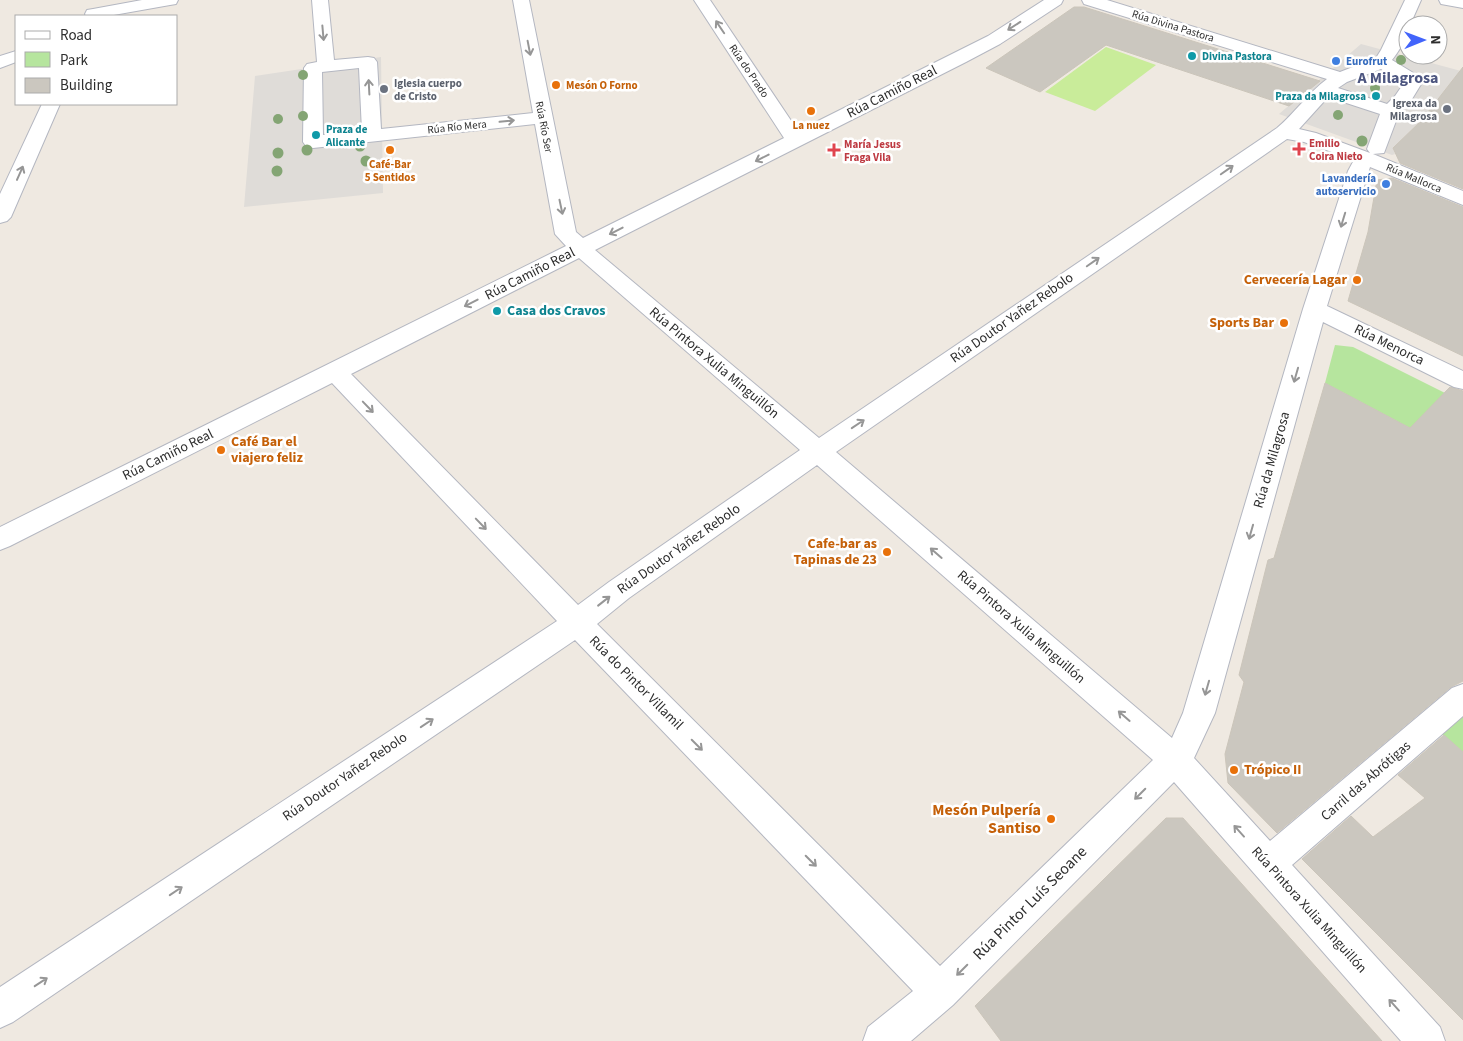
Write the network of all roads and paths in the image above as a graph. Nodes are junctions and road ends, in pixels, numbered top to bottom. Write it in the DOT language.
graph roads {
  1 [pos="170,0"];
  2 [pos="320,0"];
  3 [pos="520,0"];
  4 [pos="702,0"];
  5 [pos="1055,0"];
  6 [pos="1090,0"];
  7 [pos="1413,0"];
  8 [pos="1447,0"];
  9 [pos="1463,3"];
  10 [pos="94,10"];
  11 [pos="15,56"];
  12 [pos="1386,56"];
  13 [pos="0,62"];
  14 [pos="326,66"];
  15 [pos="1341,78"];
  16 [pos="1324,90"];
  17 [pos="52,105"];
  18 [pos="1390,111"];
  19 [pos="542,118"];
  20 [pos="1284,132"];
  21 [pos="372,136"];
  22 [pos="795,141"];
  23 [pos="1371,153"];
  24 [pos="1463,199"];
  25 [pos="0,218"];
  26 [pos="580,249"];
  27 [pos="1315,309"];
  28 [pos="334,372"];
  29 [pos="1463,381"];
  30 [pos="818,451"];
  31 [pos="0,539"];
  32 [pos="577,623"];
  33 [pos="1463,697"];
  34 [pos="1175,760"];
  35 [pos="1268,864"];
  36 [pos="940,992"];
  37 [pos="0,1008"];
  38 [pos="882,1041"];
  39 [pos="1426,1041"];
  1 -- 10 [label="street"];
  2 -- 14 [label="street, one-way"];
  3 -- 19 [label="street, Rúa Río Ser, one-way"];
  22 -- 4 [label="street, Rúa do Prado, one-way"];
  5 -- 22 [label="street, Rúa Camiño Real, one-way"];
  6 -- 15 [label="street, Rúa Divina Pastora"];
  7 -- 12 [label="street"];
  8 -- 9 [label="street"];
  11 -- 13 [label="street"];
  12 -- 15 [label="street"];
  12 -- 18 [label="street"];
  21 -- 14 [label="street, one-way"];
  14 -- 21 [label="street"];
  15 -- 16 [label="street"];
  16 -- 18 [label="street"];
  16 -- 20 [label="street"];
  25 -- 17 [label="street, one-way"];
  18 -- 23 [label="street"];
  21 -- 19 [label="street, Rúa Río Mera, one-way"];
  19 -- 26 [label="street, Rúa Río Ser, one-way"];
  20 -- 23 [label="street"];
  30 -- 20 [label="street, Rúa Doutor Yañez Rebolo, one-way"];
  22 -- 26 [label="street, Rúa Camiño Real, one-way"];
  23 -- 24 [label="street, Rúa Mallorca"];
  23 -- 27 [label="street, Rúa da Milagrosa, one-way"];
  26 -- 28 [label="street, Rúa Camiño Real, one-way"];
  26 -- 30 [label="street, Rúa Pintora Xulia Minguillón"];
  27 -- 29 [label="street, Rúa Menorca"];
  27 -- 34 [label="street, Rúa da Milagrosa, one-way"];
  28 -- 31 [label="street, Rúa Camiño Real"];
  28 -- 32 [label="street, Rúa do Pintor Villamil, one-way"];
  32 -- 30 [label="street, Rúa Doutor Yañez Rebolo, one-way"];
  34 -- 30 [label="street, Rúa Pintora Xulia Minguillón, one-way"];
  32 -- 36 [label="street, Rúa do Pintor Villamil, one-way"];
  37 -- 32 [label="street, Rúa Doutor Yañez Rebolo, one-way"];
  33 -- 35 [label="street, Carril das Abrótigas"];
  35 -- 34 [label="street, Rúa Pintora Xulia Minguillón, one-way"];
  34 -- 36 [label="street, Rúa Pintor Luís Seoane, one-way"];
  39 -- 35 [label="street, Rúa Pintora Xulia Minguillón, one-way"];
  36 -- 38 [label="street, Rúa Pintor Luís Seoane"];
}
